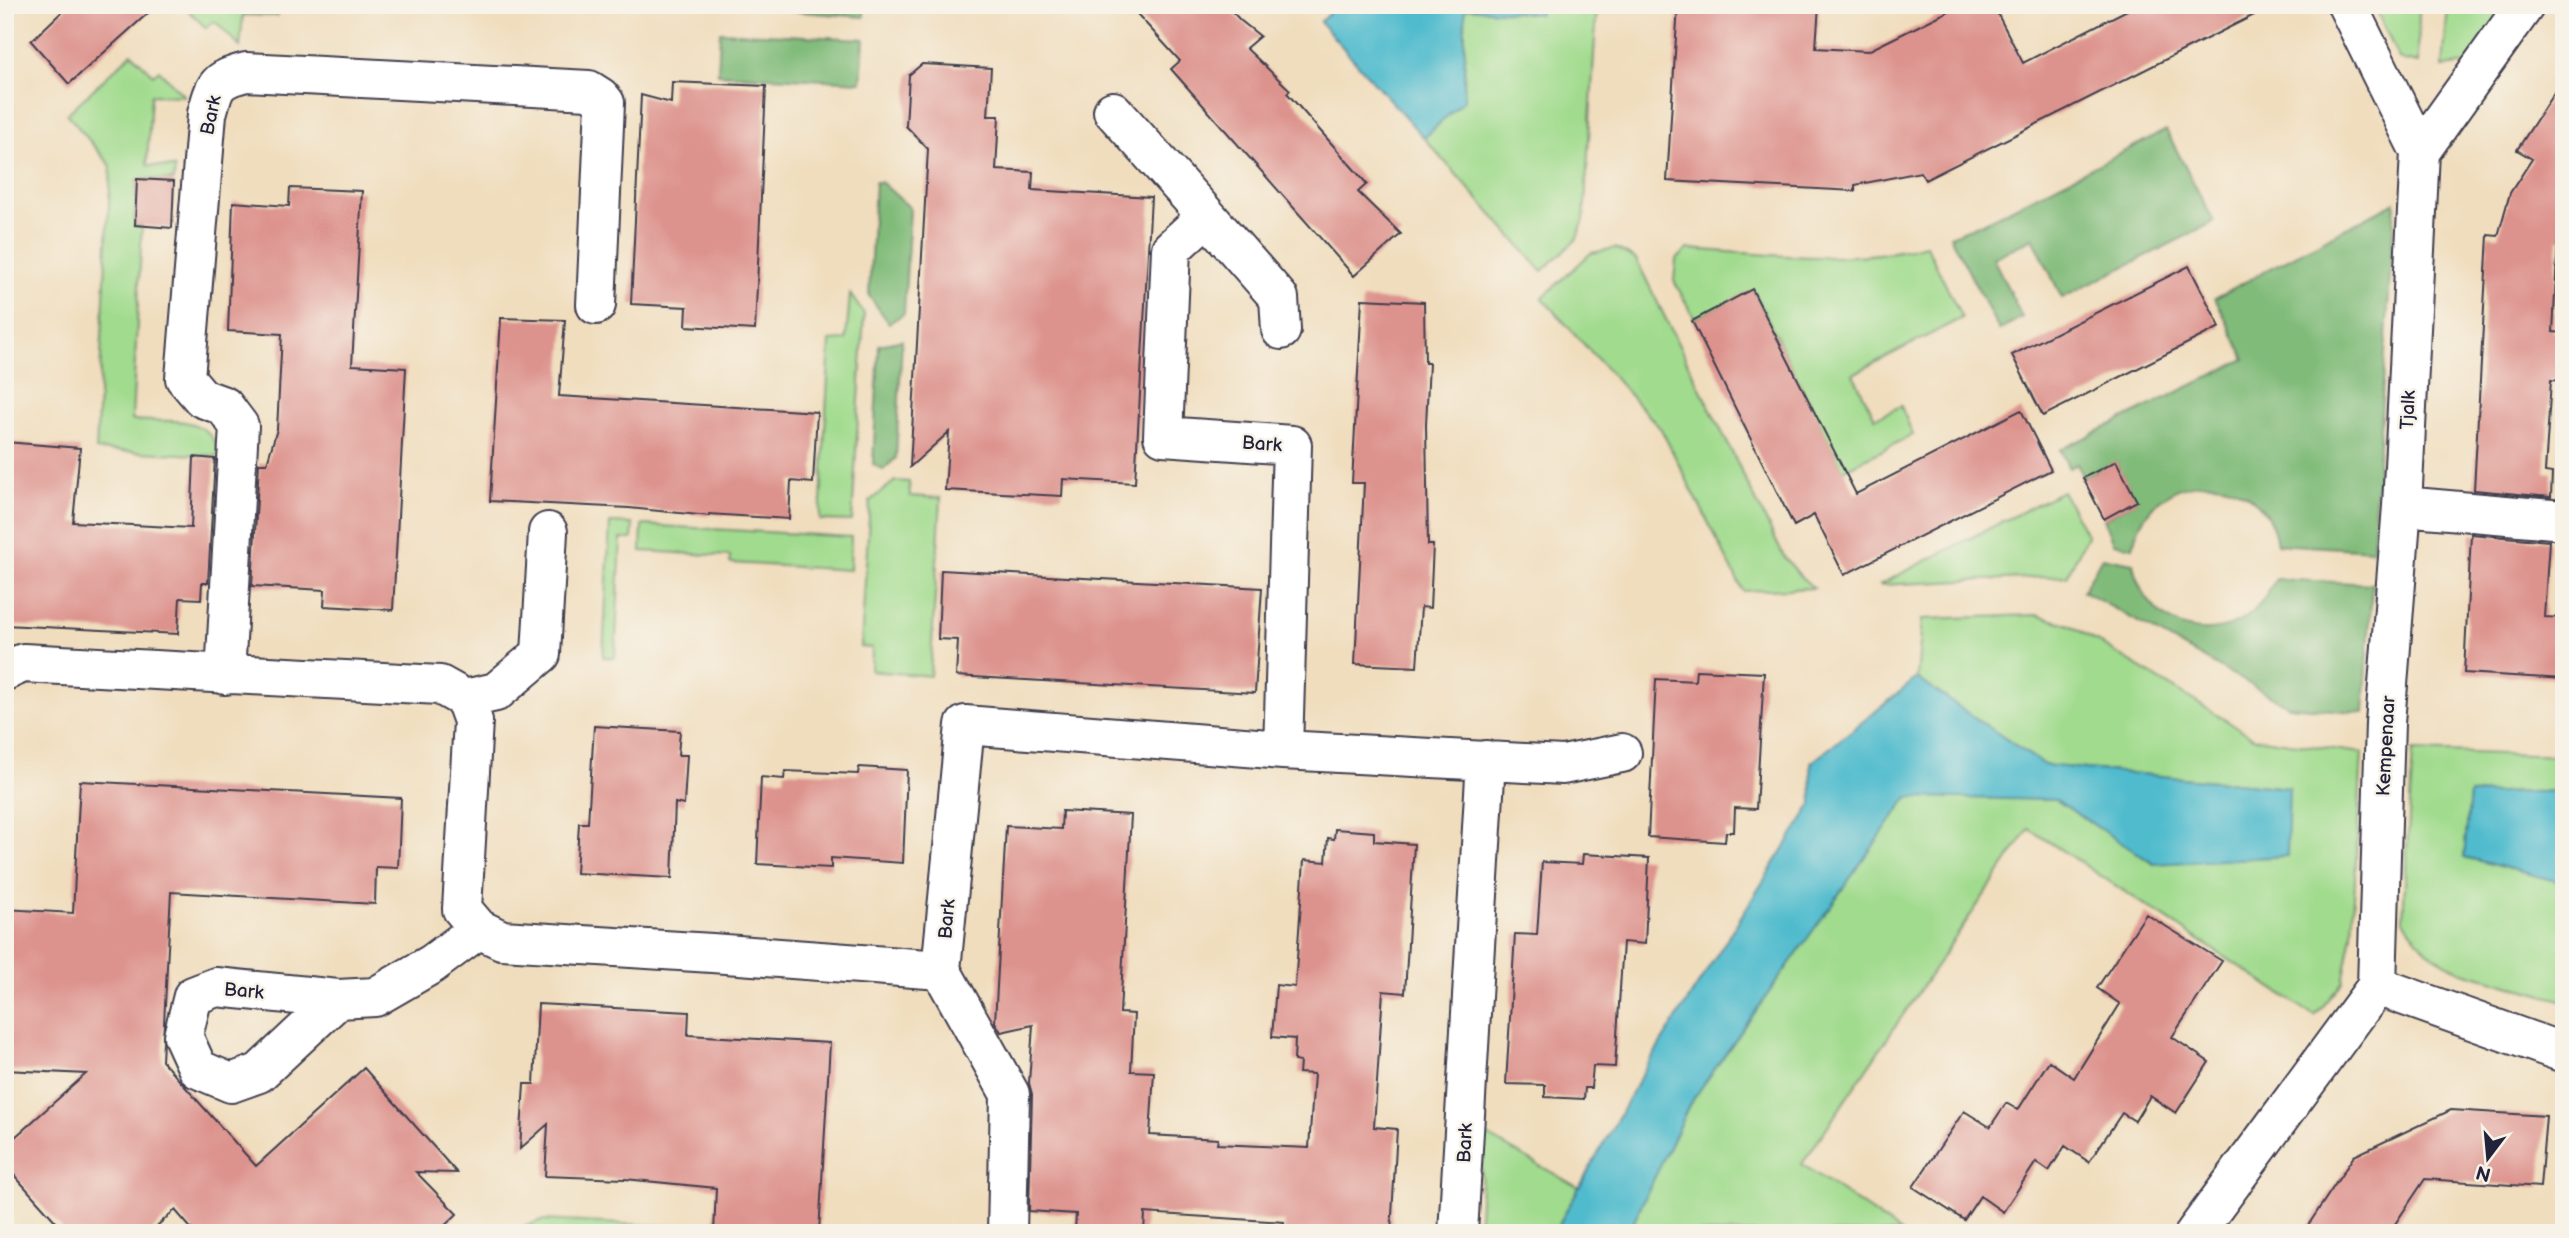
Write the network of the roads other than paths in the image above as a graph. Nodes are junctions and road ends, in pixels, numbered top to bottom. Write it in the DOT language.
graph roads {
  1 [pos="2347,5"];
  2 [pos="2525,5"];
  3 [pos="1113,111"];
  4 [pos="2420,152"];
  5 [pos="1207,216"];
  6 [pos="596,305"];
  7 [pos="1281,330"];
  8 [pos="2402,506"];
  9 [pos="2564,520"];
  10 [pos="548,532"];
  11 [pos="5,671"];
  12 [pos="225,675"];
  13 [pos="465,698"];
  14 [pos="1283,750"];
  15 [pos="1622,753"];
  16 [pos="1486,760"];
  17 [pos="480,929"];
  18 [pos="941,970"];
  19 [pos="2377,986"];
  20 [pos="338,999"];
  21 [pos="2564,1053"];
  22 [pos="1007,1233"];
  23 [pos="1458,1233"];
  24 [pos="2195,1233"];
  1 -- 4 [label="street, Tjalk"];
  2 -- 4 [label="street"];
  3 -- 5 [label="street"];
  4 -- 8 [label="street, Tjalk"];
  5 -- 7 [label="street"];
  5 -- 14 [label="street, Bark"];
  6 -- 12 [label="street, Bark"];
  8 -- 9 [label="street"];
  8 -- 19 [label="street, Kempenaar"];
  10 -- 13 [label="street"];
  11 -- 12 [label="street"];
  12 -- 13 [label="street"];
  13 -- 17 [label="street"];
  14 -- 16 [label="street, Bark"];
  14 -- 18 [label="street, Bark"];
  15 -- 16 [label="street, Bark"];
  16 -- 23 [label="street, Bark"];
  17 -- 18 [label="street"];
  17 -- 20 [label="street"];
  18 -- 22 [label="street"];
  19 -- 21 [label="street"];
  19 -- 24 [label="street"];
}
